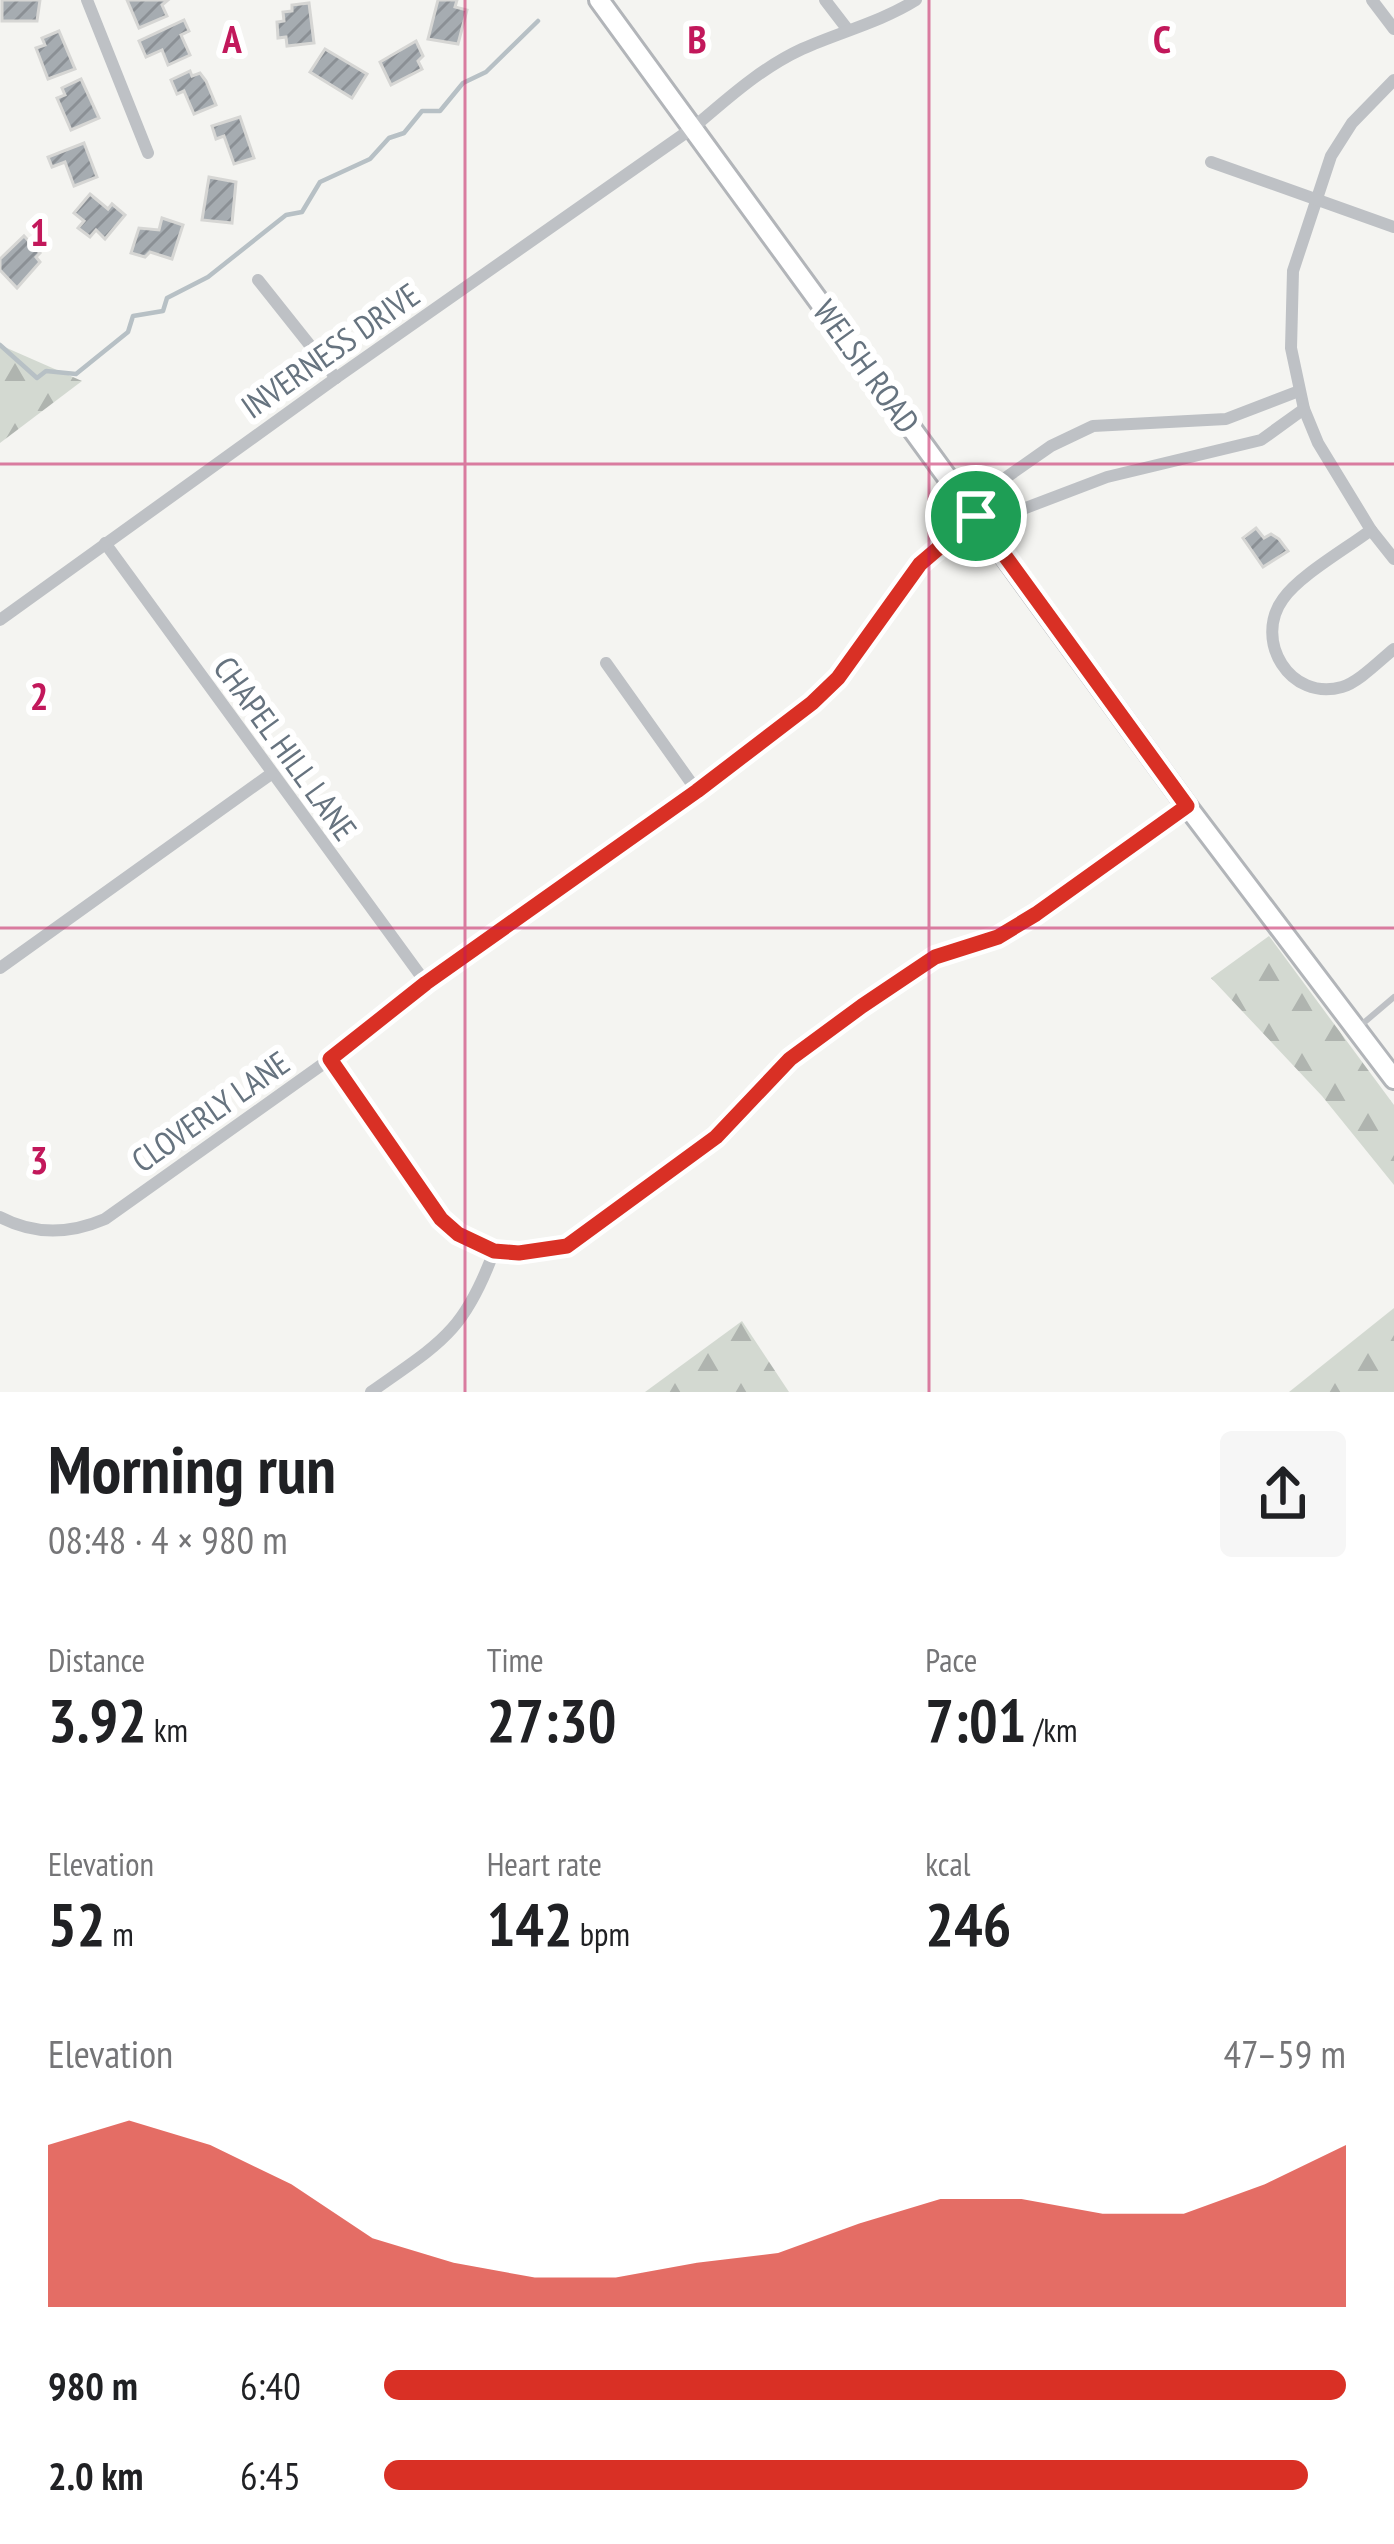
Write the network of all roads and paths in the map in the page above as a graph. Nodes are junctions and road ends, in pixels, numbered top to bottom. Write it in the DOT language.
graph roads {
  1 [pos="87,0"];
  2 [pos="599,0"];
  3 [pos="825,0"];
  4 [pos="916,0"];
  5 [pos="1372,0"];
  6 [pos="1394,28"];
  7 [pos="848,30"];
  8 [pos="1394,80"];
  9 [pos="694,128"];
  10 [pos="148,153"];
  11 [pos="1211,162"];
  12 [pos="1315,201"];
  13 [pos="1394,227"];
  14 [pos="258,280"];
  15 [pos="336,378"];
  16 [pos="1299,391"];
  17 [pos="1304,410"];
  18 [pos="976,516"];
  19 [pos="1371,530"];
  20 [pos="104,543"];
  21 [pos="1394,559"];
  22 [pos="0,620"];
  23 [pos="1394,650"];
  24 [pos="606,663"];
  25 [pos="271,774"];
  26 [pos="697,791"];
  27 [pos="1187,806"];
  28 [pos="0,968"];
  29 [pos="426,983"];
  30 [pos="1394,998"];
  31 [pos="1357,1029"];
  32 [pos="330,1059"];
  33 [pos="1394,1078"];
  34 [pos="0,1217"];
  35 [pos="494,1251"];
  36 [pos="371,1392"];
  1 -- 10 [label="street"];
  2 -- 9 [label="main road, WELSH ROAD"];
  3 -- 7 [label="street"];
  4 -- 7 [label="street, INVERNESS DRIVE"];
  5 -- 6 [label="street"];
  7 -- 9 [label="street, INVERNESS DRIVE"];
  8 -- 12 [label="street"];
  9 -- 15 [label="street, INVERNESS DRIVE"];
  9 -- 18 [label="main road, WELSH ROAD"];
  11 -- 12 [label="street"];
  12 -- 13 [label="street"];
  12 -- 16 [label="street"];
  14 -- 15 [label="street"];
  15 -- 20 [label="street, INVERNESS DRIVE"];
  16 -- 17 [label="street"];
  16 -- 18 [label="street, CLOVERLY LANE"];
  17 -- 18 [label="street"];
  17 -- 19 [label="street"];
  18 -- 26 [label="street, CLOVERLY LANE"];
  18 -- 27 [label="main road, WELSH ROAD"];
  19 -- 21 [label="street"];
  19 -- 23 [label="street"];
  20 -- 22 [label="street, INVERNESS DRIVE"];
  20 -- 25 [label="street, CHAPEL HILL LANE"];
  24 -- 26 [label="street"];
  25 -- 28 [label="street"];
  25 -- 29 [label="street, CHAPEL HILL LANE"];
  26 -- 29 [label="street, CLOVERLY LANE"];
  27 -- 31 [label="main road, WELSH ROAD"];
  27 -- 35 [label="street"];
  29 -- 32 [label="street, CLOVERLY LANE"];
  30 -- 31 [label="lane"];
  31 -- 33 [label="main road, WELSH ROAD"];
  32 -- 34 [label="street, CLOVERLY LANE"];
  32 -- 35 [label="street"];
  35 -- 36 [label="street"];
}
